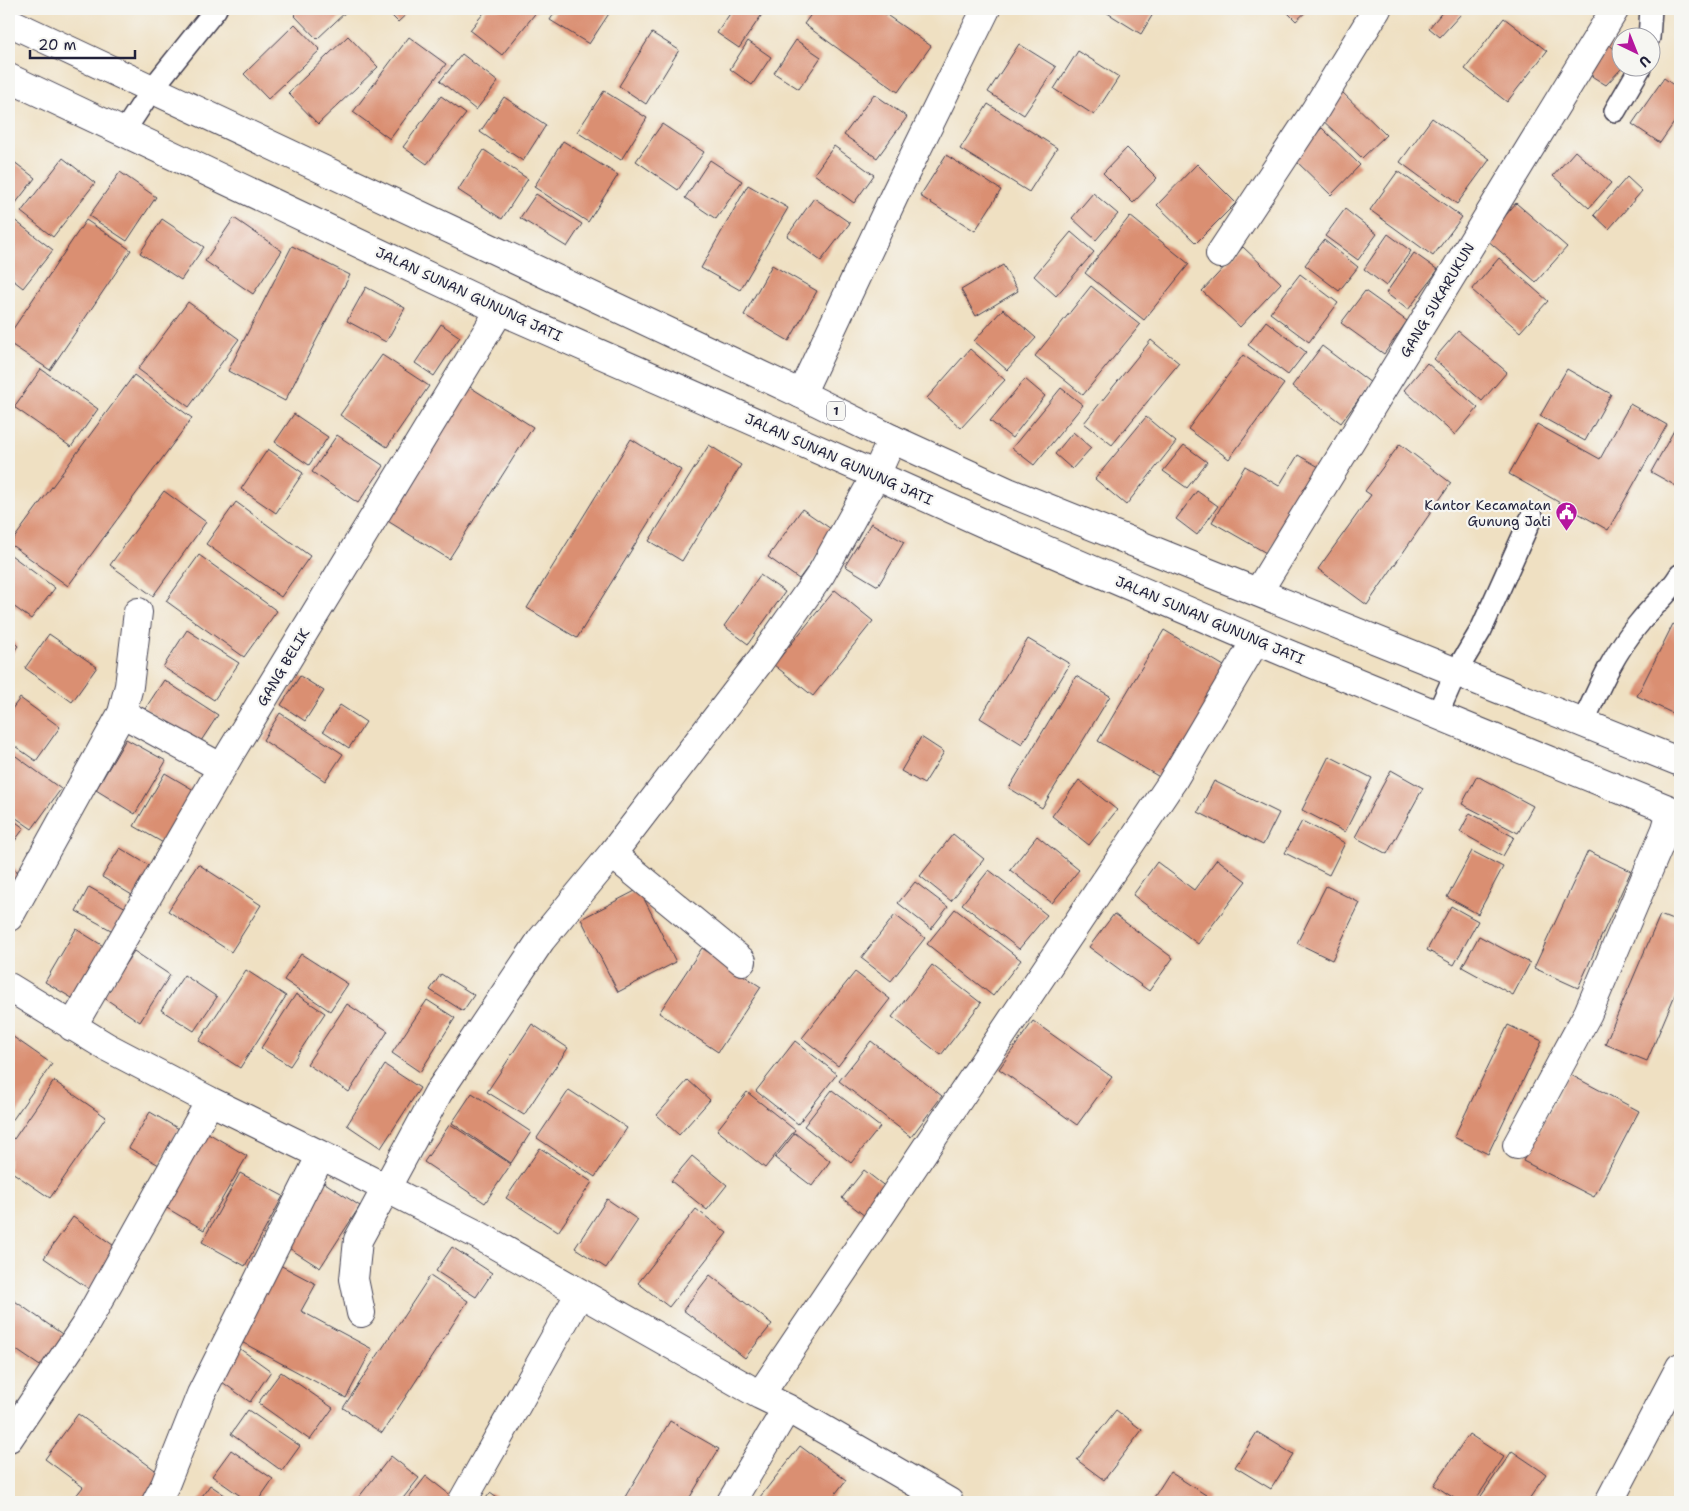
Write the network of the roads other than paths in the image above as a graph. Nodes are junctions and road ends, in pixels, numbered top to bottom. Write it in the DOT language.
graph roads {
  1 [pos="216,9"];
  2 [pos="986,9"];
  3 [pos="1377,9"];
  4 [pos="1615,9"];
  5 [pos="1651,9"];
  6 [pos="9,22"];
  7 [pos="1650,28"];
  8 [pos="9,78"];
  9 [pos="1634,78"];
  10 [pos="152,89"];
  11 [pos="1615,112"];
  12 [pos="123,133"];
  13 [pos="1220,254"];
  14 [pos="500,310"];
  15 [pos="801,394"];
  16 [pos="892,439"];
  17 [pos="876,475"];
  18 [pos="1532,516"];
  19 [pos="1680,575"];
  20 [pos="1258,592"];
  21 [pos="138,612"];
  22 [pos="1256,640"];
  23 [pos="1456,672"];
  24 [pos="122,713"];
  25 [pos="1437,715"];
  26 [pos="1583,723"];
  27 [pos="1680,762"];
  28 [pos="222,768"];
  29 [pos="1676,812"];
  30 [pos="612,854"];
  31 [pos="9,917"];
  32 [pos="742,960"];
  33 [pos="9,989"];
  34 [pos="72,1027"];
  35 [pos="210,1102"];
  36 [pos="1517,1145"];
  37 [pos="321,1155"];
  38 [pos="386,1188"];
  39 [pos="580,1293"];
  40 [pos="361,1313"];
  41 [pos="1680,1367"];
  42 [pos="760,1395"];
  43 [pos="787,1408"];
  44 [pos="9,1438"];
  45 [pos="944,1501"];
  46 [pos="156,1502"];
  47 [pos="462,1502"];
  48 [pos="731,1502"];
  49 [pos="1608,1502"];
  1 -- 10 [label="lane"];
  2 -- 15 [label="main road"];
  3 -- 13 [label="main road"];
  4 -- 20 [label="main road, GANG SUKARUKUN"];
  5 -- 7 [label="lane"];
  6 -- 10 [label="main road, 1"];
  8 -- 12 [label="main road, JALAN SUNAN GUNUNG JATI"];
  9 -- 11 [label="lane"];
  10 -- 12 [label="lane"];
  10 -- 15 [label="main road, 1"];
  12 -- 14 [label="main road, JALAN SUNAN GUNUNG JATI"];
  14 -- 17 [label="main road, JALAN SUNAN GUNUNG JATI"];
  14 -- 28 [label="main road, GANG BELIK"];
  15 -- 16 [label="main road, 1"];
  16 -- 17 [label="main road"];
  16 -- 20 [label="main road, 1"];
  17 -- 22 [label="main road, JALAN SUNAN GUNUNG JATI"];
  17 -- 30 [label="main road"];
  18 -- 23 [label="lane"];
  19 -- 26 [label="lane"];
  20 -- 23 [label="main road, 1"];
  21 -- 24 [label="main road"];
  22 -- 25 [label="main road, JALAN SUNAN GUNUNG JATI"];
  22 -- 42 [label="main road"];
  23 -- 25 [label="lane"];
  23 -- 26 [label="main road, 1"];
  24 -- 28 [label="main road"];
  24 -- 31 [label="main road"];
  25 -- 29 [label="main road, JALAN SUNAN GUNUNG JATI"];
  26 -- 27 [label="main road, 1"];
  28 -- 34 [label="main road, GANG BELIK"];
  29 -- 36 [label="main road"];
  30 -- 32 [label="main road"];
  30 -- 38 [label="main road"];
  33 -- 34 [label="main road"];
  34 -- 35 [label="main road"];
  35 -- 37 [label="main road"];
  35 -- 44 [label="main road"];
  37 -- 38 [label="main road"];
  37 -- 46 [label="main road"];
  38 -- 39 [label="main road"];
  38 -- 40 [label="main road"];
  39 -- 42 [label="main road"];
  39 -- 47 [label="main road"];
  41 -- 49 [label="main road"];
  42 -- 43 [label="main road"];
  43 -- 45 [label="main road"];
  43 -- 48 [label="main road"];
}
